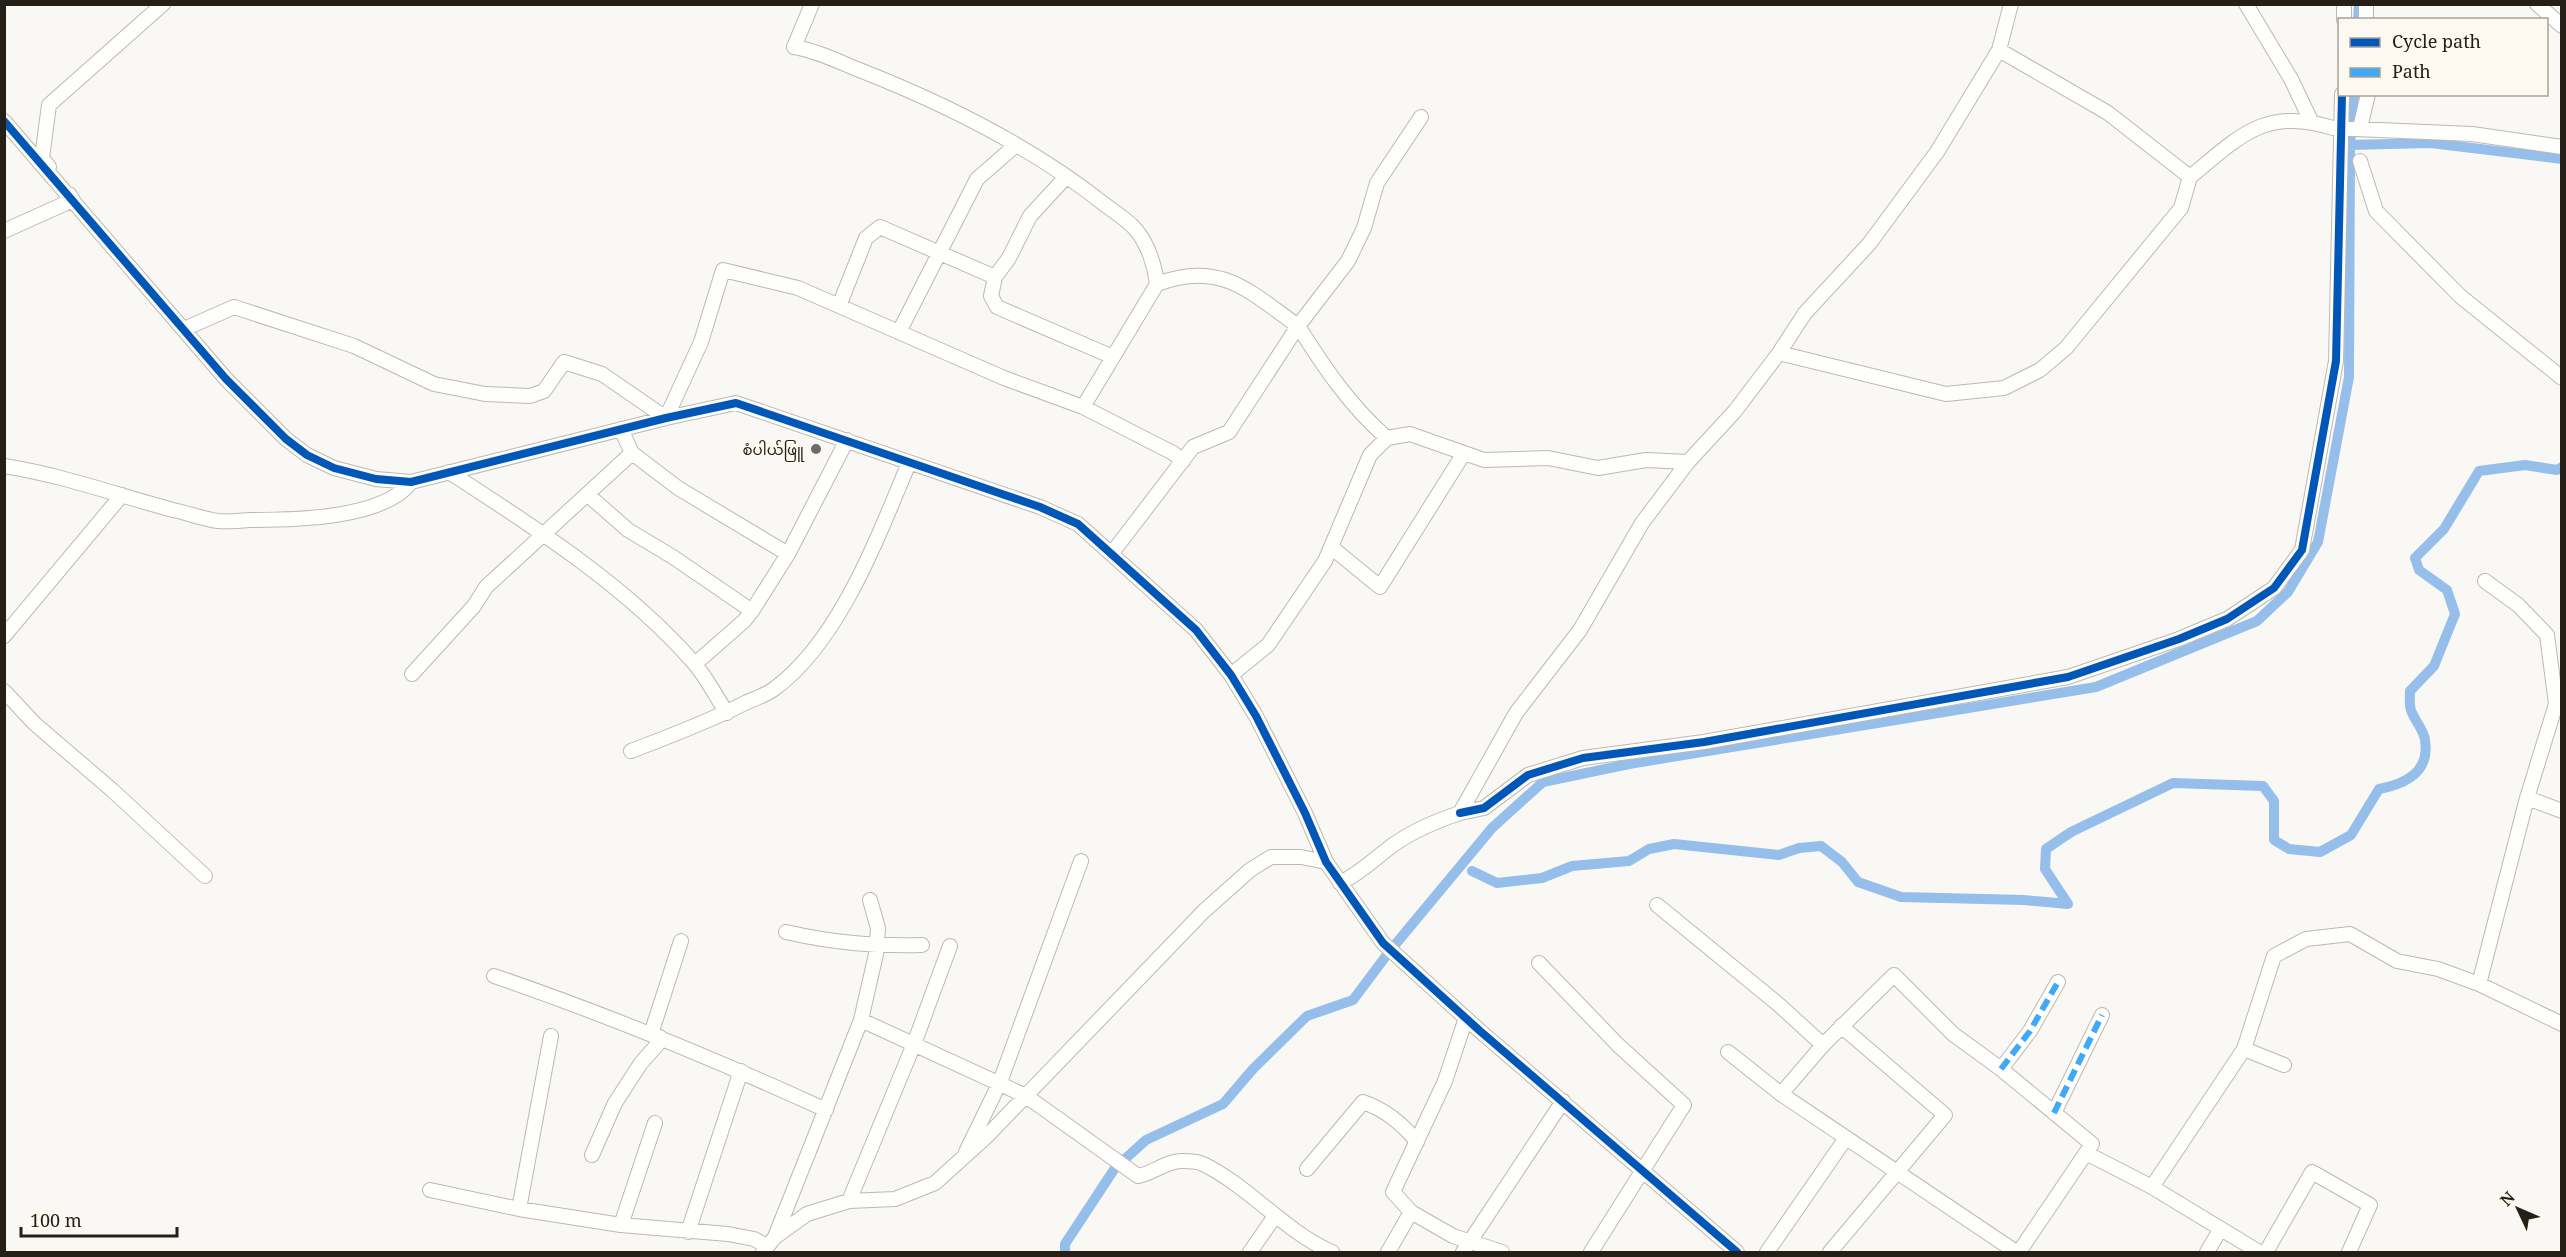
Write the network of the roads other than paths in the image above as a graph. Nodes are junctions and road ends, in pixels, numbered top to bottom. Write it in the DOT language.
graph roads {
  1 [pos="163,4"];
  2 [pos="812,4"];
  3 [pos="2011,4"];
  4 [pos="2246,4"];
  5 [pos="2537,4"];
  6 [pos="2562,26"];
  7 [pos="1999,50"];
  8 [pos="2342,96"];
  9 [pos="2368,96"];
  10 [pos="1421,117"];
  11 [pos="4,121"];
  12 [pos="2311,121"];
  13 [pos="2342,128"];
  14 [pos="2360,128"];
  15 [pos="1016,145"];
  16 [pos="2562,147"];
  17 [pos="2360,161"];
  18 [pos="1066,177"];
  19 [pos="2190,177"];
  20 [pos="73,200"];
  21 [pos="4,231"];
  22 [pos="939,252"];
  23 [pos="995,277"];
  24 [pos="1157,284"];
  25 [pos="839,306"];
  26 [pos="1298,326"];
  27 [pos="184,329"];
  28 [pos="899,332"];
  29 [pos="1779,353"];
  30 [pos="1113,357"];
  31 [pos="2562,378"];
  32 [pos="1083,407"];
  33 [pos="666,418"];
  34 [pos="621,429"];
  35 [pos="1387,438"];
  36 [pos="847,440"];
  37 [pos="632,453"];
  38 [pos="1464,453"];
  39 [pos="1183,461"];
  40 [pos="1688,462"];
  41 [pos="909,463"];
  42 [pos="4,466"];
  43 [pos="449,472"];
  44 [pos="411,482"];
  45 [pos="122,495"];
  46 [pos="588,495"];
  47 [pos="542,535"];
  48 [pos="1331,548"];
  49 [pos="1112,552"];
  50 [pos="788,554"];
  51 [pos="2485,581"];
  52 [pos="752,610"];
  53 [pos="4,636"];
  54 [pos="695,664"];
  55 [pos="412,674"];
  56 [pos="1231,675"];
  57 [pos="4,691"];
  58 [pos="727,713"];
  59 [pos="631,751"];
  60 [pos="2527,798"];
  61 [pos="2562,811"];
  62 [pos="1460,813"];
  63 [pos="1081,861"];
  64 [pos="1326,862"];
  65 [pos="205,876"];
  66 [pos="1340,883"];
  67 [pos="870,900"];
  68 [pos="1657,905"];
  69 [pos="786,932"];
  70 [pos="681,941"];
  71 [pos="922,945"];
  72 [pos="877,946"];
  73 [pos="950,946"];
  74 [pos="1539,963"];
  75 [pos="495,976"];
  76 [pos="2058,982"];
  77 [pos="2479,984"];
  78 [pos="2102,1015"];
  79 [pos="1466,1018"];
  80 [pos="861,1020"];
  81 [pos="2562,1024"];
  82 [pos="1841,1026"];
  83 [pos="656,1035"];
  84 [pos="551,1036"];
  85 [pos="914,1044"];
  86 [pos="1822,1045"];
  87 [pos="2244,1049"];
  88 [pos="1728,1052"];
  89 [pos="2284,1065"];
  90 [pos="2001,1069"];
  91 [pos="741,1071"];
  92 [pos="1000,1082"];
  93 [pos="1781,1094"];
  94 [pos="1026,1096"];
  95 [pos="1563,1101"];
  96 [pos="826,1110"];
  97 [pos="2054,1113"];
  98 [pos="655,1123"];
  99 [pos="1846,1138"];
  100 [pos="1417,1142"];
  101 [pos="2086,1153"];
  102 [pos="592,1155"];
  103 [pos="962,1161"];
  104 [pos="1307,1169"];
  105 [pos="1642,1169"];
  106 [pos="1898,1171"];
  107 [pos="2152,1187"];
  108 [pos="430,1190"];
  109 [pos="849,1201"];
  110 [pos="519,1209"];
  111 [pos="1411,1212"];
  112 [pos="1275,1216"];
  113 [pos="621,1225"];
  114 [pos="2220,1230"];
  115 [pos="688,1232"];
  116 [pos="768,1245"];
  117 [pos="1467,1247"];
  118 [pos="1325,1251"];
  119 [pos="1250,1252"];
  120 [pos="1388,1252"];
  121 [pos="1502,1252"];
  122 [pos="1591,1252"];
  123 [pos="1737,1252"];
  124 [pos="1767,1252"];
  125 [pos="1830,1252"];
  126 [pos="2018,1252"];
  127 [pos="2207,1252"];
  128 [pos="2259,1252"];
  129 [pos="2266,1252"];
  130 [pos="2349,1252"];
  1 -- 20 [label="street"];
  2 -- 15 [label="street"];
  3 -- 7 [label="street"];
  4 -- 12 [label="street"];
  5 -- 6 [label="street"];
  7 -- 19 [label="street"];
  7 -- 29 [label="street"];
  8 -- 13 [label="street"];
  9 -- 14 [label="street"];
  10 -- 26 [label="street"];
  11 -- 20 [label="street"];
  12 -- 13 [label="street"];
  12 -- 19 [label="street"];
  13 -- 14 [label="street"];
  13 -- 62 [label="street"];
  14 -- 16 [label="street"];
  15 -- 18 [label="street"];
  15 -- 22 [label="street"];
  17 -- 31 [label="street"];
  18 -- 23 [label="street"];
  18 -- 24 [label="street"];
  19 -- 29 [label="street"];
  20 -- 21 [label="street"];
  20 -- 27 [label="street"];
  22 -- 23 [label="street"];
  22 -- 25 [label="street"];
  22 -- 28 [label="street"];
  23 -- 30 [label="street"];
  24 -- 26 [label="street"];
  24 -- 30 [label="street"];
  25 -- 28 [label="street"];
  25 -- 33 [label="street"];
  26 -- 35 [label="street"];
  26 -- 39 [label="street"];
  27 -- 33 [label="street"];
  27 -- 44 [label="street"];
  28 -- 32 [label="street"];
  29 -- 40 [label="street"];
  30 -- 32 [label="street"];
  32 -- 39 [label="street"];
  33 -- 34 [label="street"];
  33 -- 36 [label="street"];
  34 -- 37 [label="street"];
  34 -- 43 [label="street"];
  35 -- 38 [label="street"];
  35 -- 48 [label="street"];
  36 -- 41 [label="street"];
  36 -- 50 [label="street"];
  37 -- 46 [label="street"];
  37 -- 50 [label="street"];
  38 -- 40 [label="street"];
  38 -- 48 [label="street"];
  39 -- 49 [label="street"];
  40 -- 62 [label="street"];
  41 -- 49 [label="street"];
  41 -- 58 [label="street"];
  42 -- 45 [label="street"];
  43 -- 44 [label="street"];
  43 -- 47 [label="street"];
  44 -- 45 [label="street"];
  45 -- 53 [label="street"];
  46 -- 47 [label="street"];
  46 -- 52 [label="street"];
  47 -- 54 [label="street"];
  47 -- 55 [label="street"];
  48 -- 56 [label="street"];
  49 -- 56 [label="street"];
  50 -- 52 [label="street"];
  51 -- 60 [label="street"];
  52 -- 54 [label="street"];
  54 -- 58 [label="street"];
  56 -- 64 [label="street"];
  57 -- 65 [label="street"];
  58 -- 59 [label="street"];
  60 -- 61 [label="street"];
  60 -- 77 [label="street"];
  62 -- 66 [label="street"];
  63 -- 92 [label="street"];
  64 -- 66 [label="street"];
  64 -- 94 [label="street"];
  66 -- 79 [label="street"];
  67 -- 72 [label="street"];
  68 -- 86 [label="street"];
  69 -- 72 [label="street"];
  70 -- 83 [label="street"];
  71 -- 72 [label="street"];
  72 -- 80 [label="street"];
  73 -- 85 [label="street"];
  74 -- 105 [label="street"];
  75 -- 83 [label="street"];
  76 -- 90 [label="street"];
  77 -- 81 [label="street"];
  77 -- 87 [label="street"];
  78 -- 97 [label="street"];
  79 -- 95 [label="street"];
  79 -- 100 [label="street"];
  80 -- 85 [label="street"];
  80 -- 96 [label="street"];
  82 -- 86 [label="street"];
  82 -- 90 [label="street"];
  82 -- 106 [label="street"];
  83 -- 91 [label="street"];
  83 -- 102 [label="street"];
  84 -- 110 [label="street"];
  85 -- 92 [label="street"];
  85 -- 109 [label="street"];
  86 -- 93 [label="street"];
  87 -- 89 [label="street"];
  87 -- 107 [label="street"];
  88 -- 93 [label="street"];
  90 -- 97 [label="street"];
  91 -- 96 [label="street"];
  91 -- 115 [label="street"];
  92 -- 94 [label="street"];
  92 -- 103 [label="street"];
  93 -- 99 [label="street"];
  94 -- 103 [label="street"];
  94 -- 112 [label="street"];
  95 -- 105 [label="street"];
  95 -- 117 [label="street"];
  96 -- 116 [label="street"];
  97 -- 101 [label="street"];
  98 -- 113 [label="street"];
  99 -- 106 [label="street"];
  99 -- 124 [label="street"];
  100 -- 104 [label="street"];
  100 -- 111 [label="street"];
  101 -- 107 [label="street"];
  101 -- 126 [label="street"];
  103 -- 109 [label="street"];
  105 -- 122 [label="street"];
  105 -- 123 [label="street"];
  106 -- 125 [label="street"];
  106 -- 126 [label="street"];
  107 -- 114 [label="street"];
  108 -- 110 [label="street"];
  109 -- 116 [label="street"];
  110 -- 113 [label="street"];
  111 -- 117 [label="street"];
  111 -- 120 [label="street"];
  112 -- 118 [label="street"];
  112 -- 119 [label="street"];
  113 -- 115 [label="street"];
  114 -- 127 [label="street"];
  114 -- 128 [label="street"];
  115 -- 116 [label="street"];
  117 -- 121 [label="street"];
  129 -- 130 [label="street"];
}
